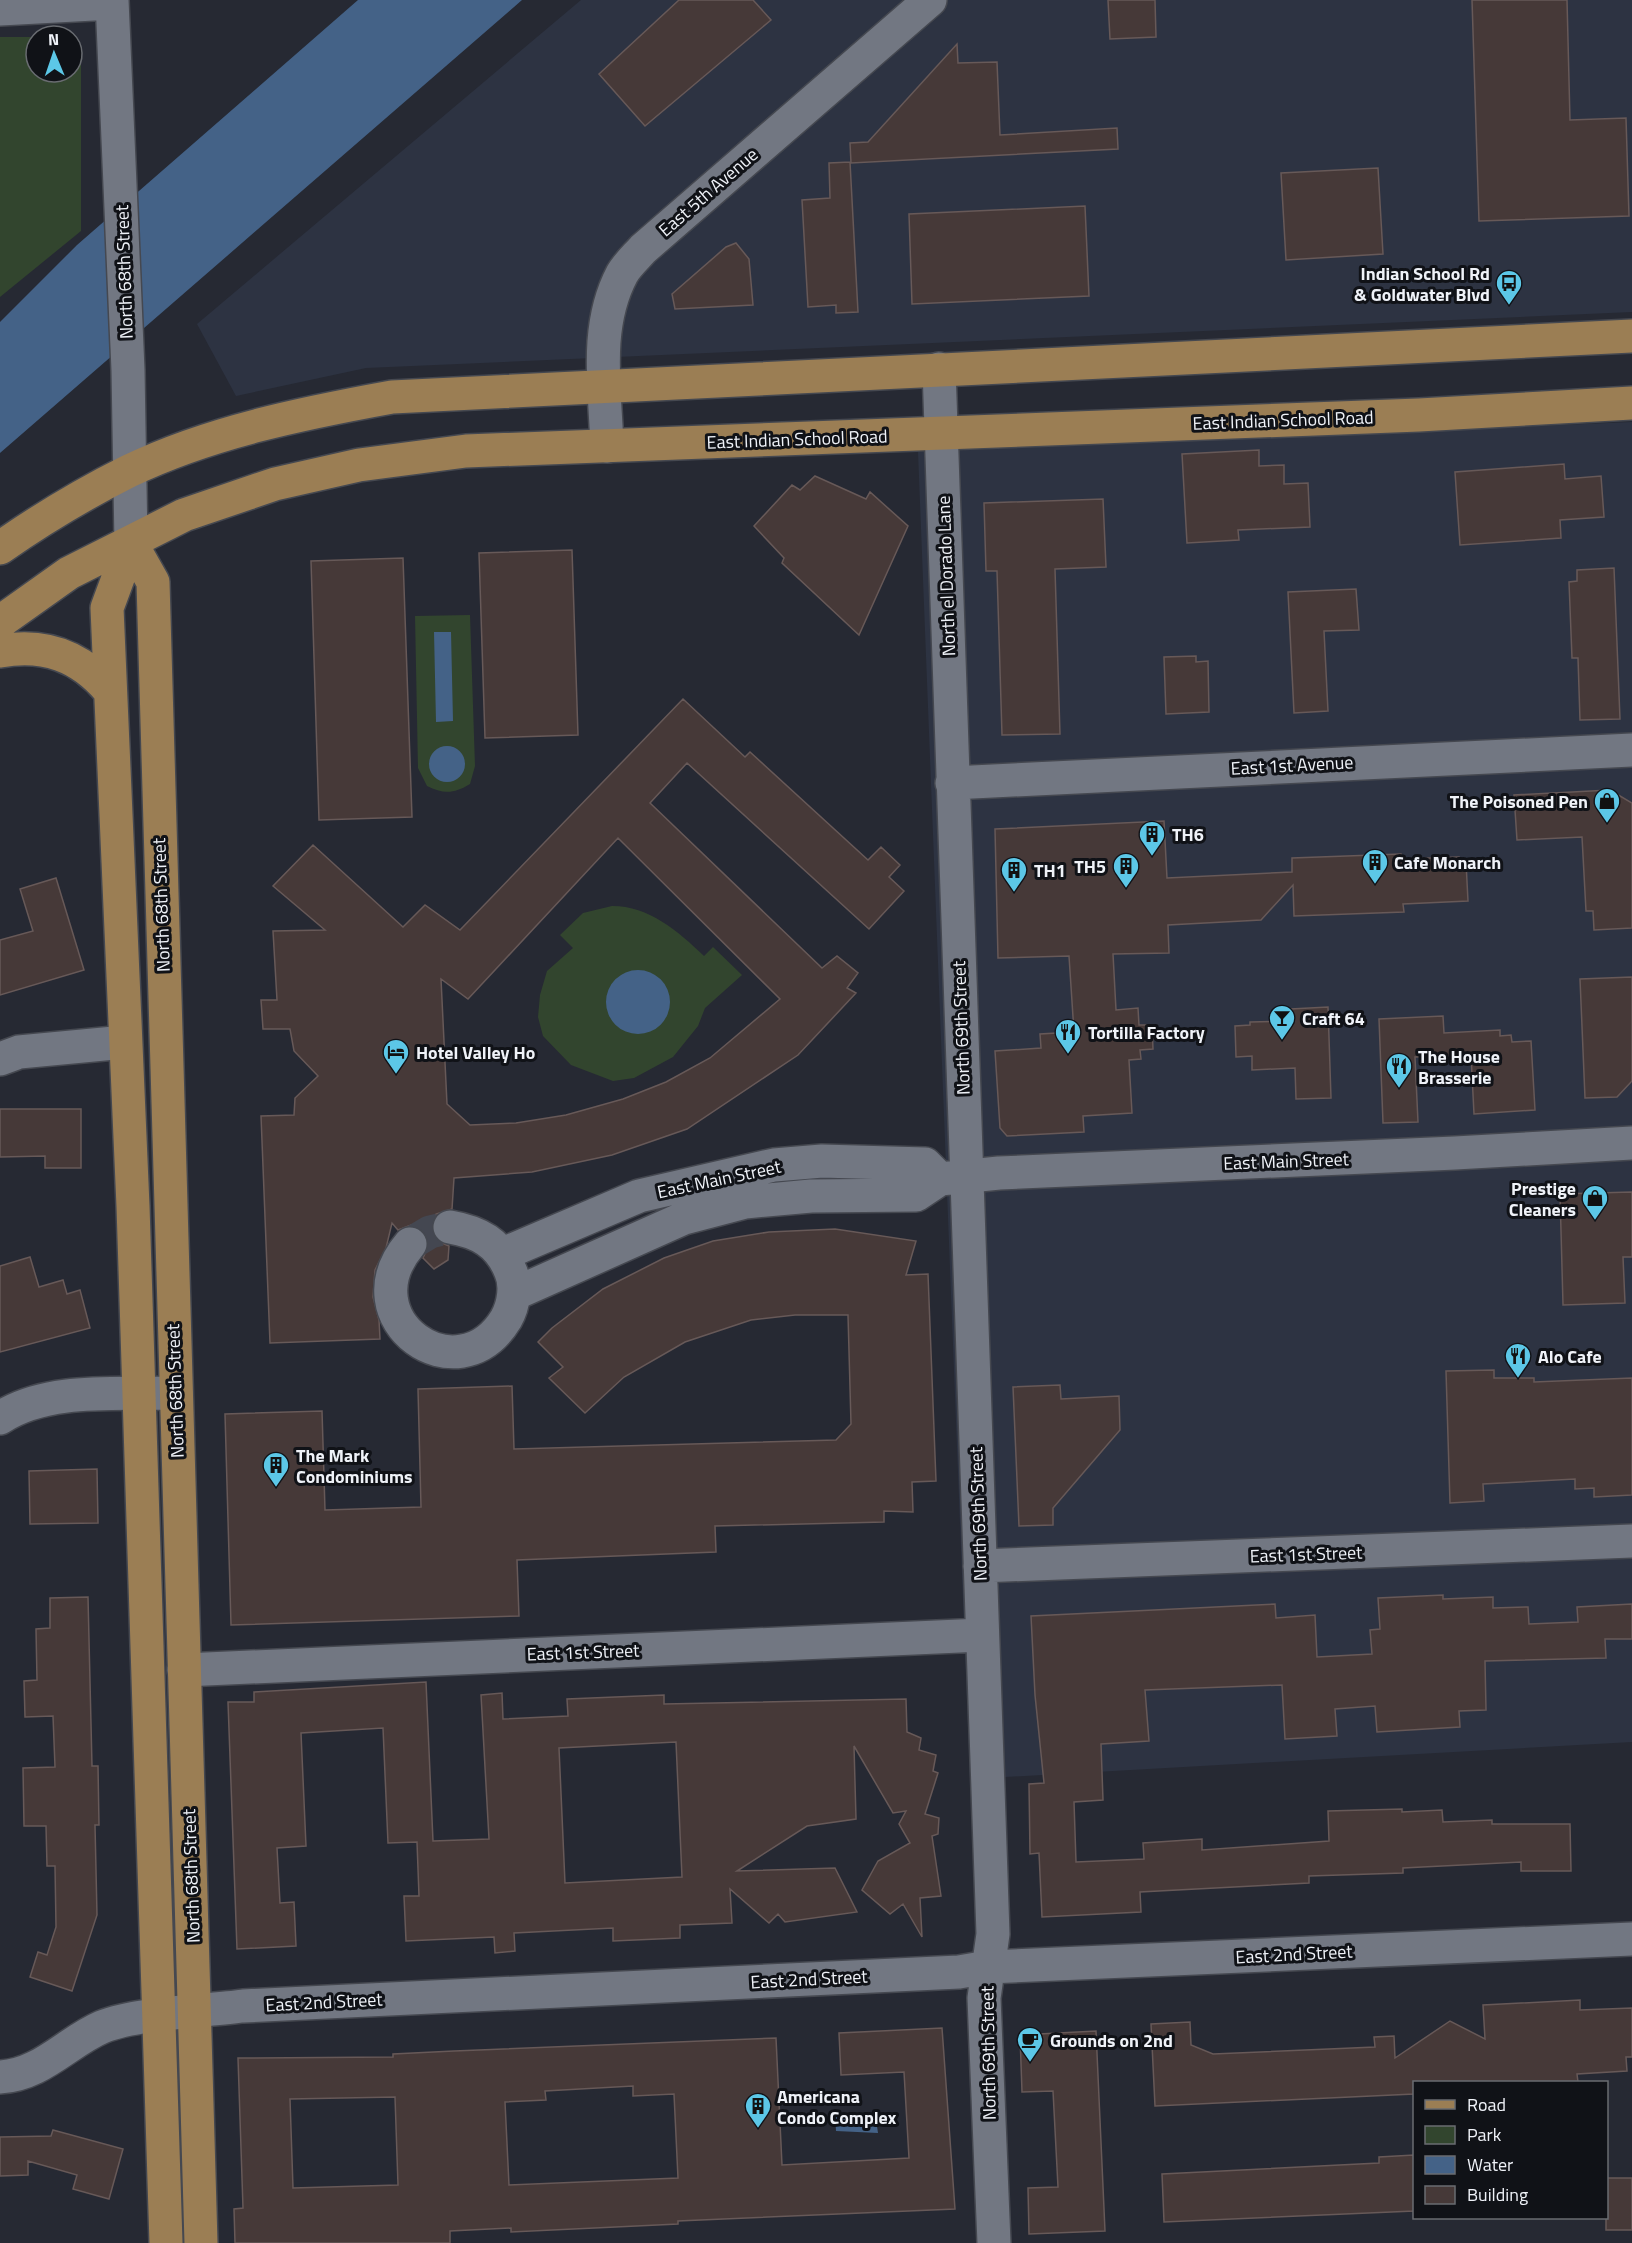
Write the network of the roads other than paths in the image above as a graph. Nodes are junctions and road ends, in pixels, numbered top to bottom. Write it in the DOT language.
graph roads {
  1 [pos="930,0"];
  2 [pos="112,2"];
  3 [pos="0,9"];
  4 [pos="1632,336"];
  5 [pos="939,369"];
  6 [pos="605,385"];
  7 [pos="1632,403"];
  8 [pos="942,434"];
  9 [pos="607,446"];
  10 [pos="130,471"];
  11 [pos="131,543"];
  12 [pos="0,548"];
  13 [pos="0,622"];
  14 [pos="0,651"];
  15 [pos="109,690"];
  16 [pos="1632,750"];
  17 [pos="952,783"];
  18 [pos="125,1042"];
  19 [pos="0,1059"];
  20 [pos="1632,1143"];
  21 [pos="954,1178"];
  22 [pos="132,1186"];
  23 [pos="169,1186"];
  24 [pos="450,1227"];
  25 [pos="410,1244"];
  26 [pos="503,1254"];
  27 [pos="514,1294"];
  28 [pos="176,1393"];
  29 [pos="138,1394"];
  30 [pos="0,1418"];
  31 [pos="1632,1541"];
  32 [pos="980,1566"];
  33 [pos="982,1635"];
  34 [pos="184,1670"];
  35 [pos="1632,1939"];
  36 [pos="988,1967"];
  37 [pos="195,2012"];
  38 [pos="158,2016"];
  39 [pos="0,2077"];
  40 [pos="166,2243"];
  41 [pos="201,2243"];
  42 [pos="994,2243"];
  1 -- 6 [label="street, East 5th Avenue"];
  2 -- 3 [label="street"];
  2 -- 10 [label="street, North 68th Street"];
  4 -- 5 [label="main road"];
  5 -- 6 [label="main road"];
  5 -- 8 [label="street, North el Dorado Lane"];
  6 -- 9 [label="street, East 5th Avenue"];
  6 -- 10 [label="main road"];
  7 -- 8 [label="main road, East Indian School Road"];
  8 -- 9 [label="main road, East Indian School Road"];
  8 -- 17 [label="street, North el Dorado Lane"];
  9 -- 11 [label="main road, East Indian School Road"];
  10 -- 11 [label="street, North 68th Street"];
  10 -- 12 [label="main road"];
  11 -- 13 [label="main road, East Indian School Road"];
  11 -- 15 [label="main road, North 68th Street"];
  11 -- 23 [label="main road, North 68th Street"];
  14 -- 15 [label="main road"];
  15 -- 18 [label="main road, North 68th Street"];
  16 -- 17 [label="street, East 1st Avenue"];
  17 -- 21 [label="street, North 69th Street"];
  18 -- 19 [label="street"];
  18 -- 22 [label="main road, North 68th Street"];
  20 -- 21 [label="street, East Main Street"];
  21 -- 26 [label="street, East Main Street"];
  21 -- 27 [label="street, East Main Street"];
  21 -- 32 [label="street, North 69th Street"];
  22 -- 23 [label="main road"];
  22 -- 29 [label="main road, North 68th Street"];
  23 -- 28 [label="main road, North 68th Street"];
  24 -- 26 [label="street"];
  25 -- 27 [label="street"];
  26 -- 27 [label="street"];
  28 -- 29 [label="street"];
  28 -- 34 [label="main road, North 68th Street"];
  29 -- 30 [label="street"];
  29 -- 38 [label="main road, North 68th Street"];
  31 -- 32 [label="street, East 1st Street"];
  32 -- 33 [label="street, North 69th Street"];
  33 -- 34 [label="street, East 1st Street"];
  33 -- 36 [label="street, North 69th Street"];
  34 -- 37 [label="main road, North 68th Street"];
  35 -- 36 [label="street, East 2nd Street"];
  36 -- 37 [label="street, East 2nd Street"];
  36 -- 42 [label="street, North 69th Street"];
  37 -- 38 [label="street, East 2nd Street"];
  37 -- 41 [label="main road, North 68th Street"];
  38 -- 39 [label="street, East 2nd Street"];
  38 -- 40 [label="main road, North 68th Street"];
}
